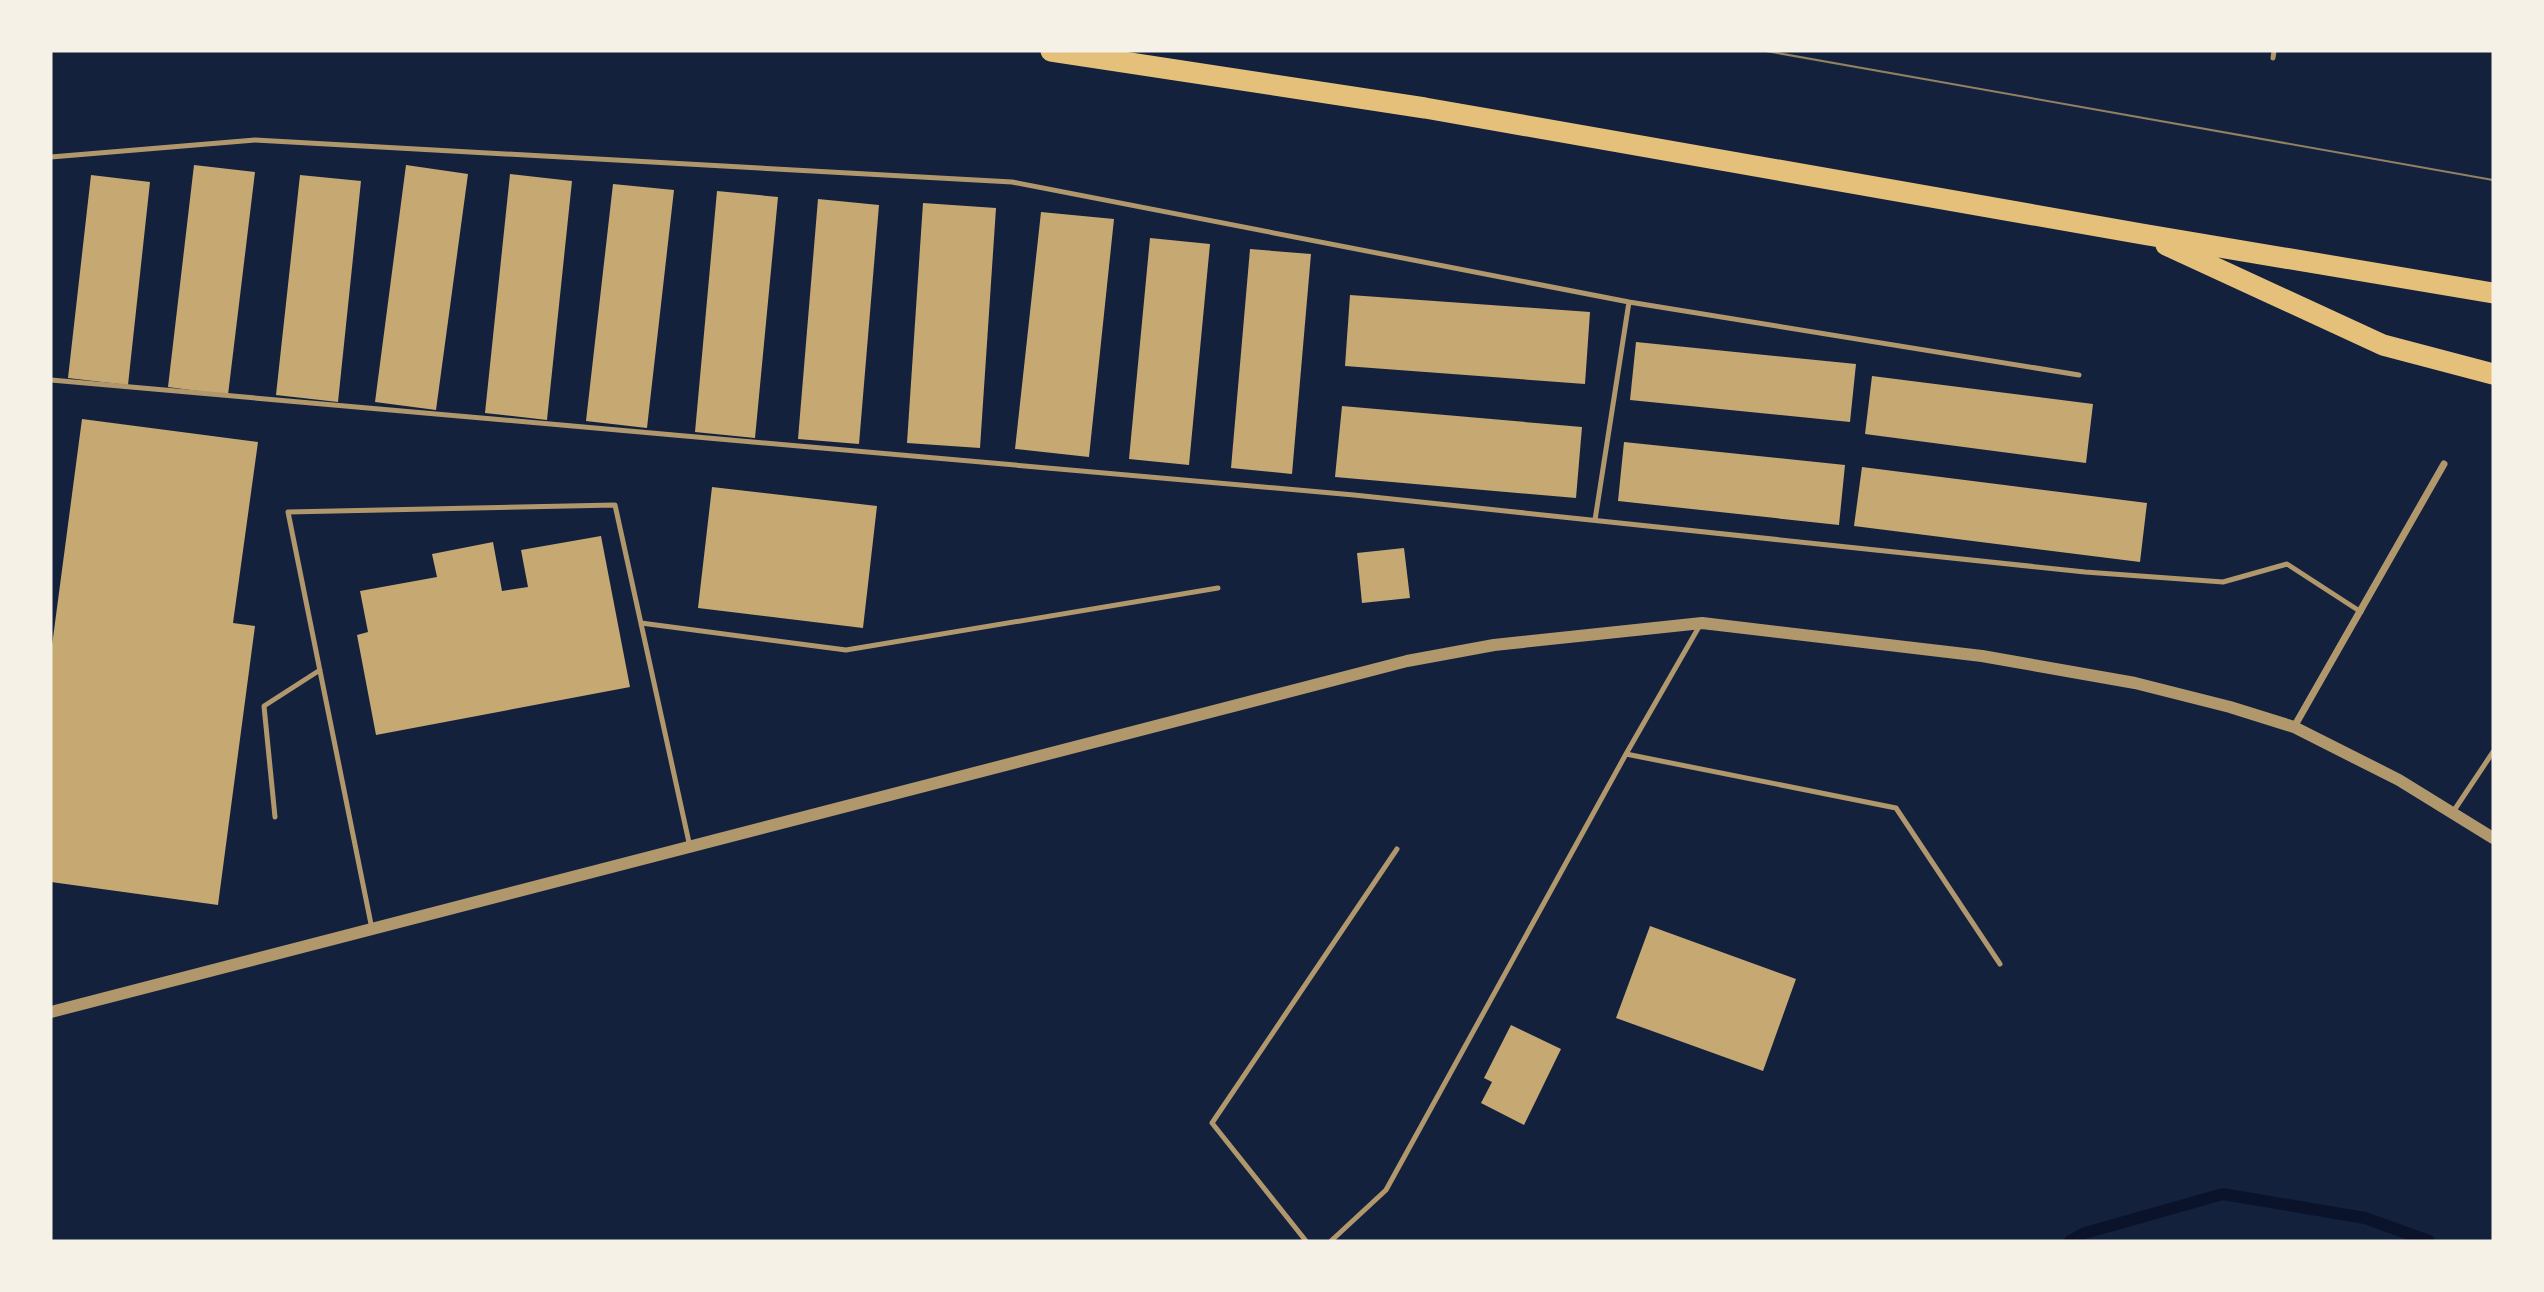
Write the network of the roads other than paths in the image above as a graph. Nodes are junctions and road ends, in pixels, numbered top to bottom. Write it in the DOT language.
graph roads {
  1 [pos="1051,51"];
  2 [pos="51,157"];
  3 [pos="2142,234"];
  4 [pos="2493,293"];
  5 [pos="1629,302"];
  6 [pos="2493,374"];
  7 [pos="2080,375"];
  8 [pos="51,380"];
  9 [pos="2444,464"];
  10 [pos="1595,520"];
  11 [pos="1218,589"];
  12 [pos="2361,612"];
  13 [pos="1702,623"];
  14 [pos="641,624"];
  15 [pos="320,670"];
  16 [pos="2294,727"];
  17 [pos="2493,752"];
  18 [pos="1626,754"];
  19 [pos="2453,812"];
  20 [pos="275,817"];
  21 [pos="2493,838"];
  22 [pos="690,847"];
  23 [pos="1396,849"];
  24 [pos="372,929"];
  25 [pos="2000,964"];
  26 [pos="51,1012"];
  27 [pos="1306,1241"];
  28 [pos="1331,1241"];
  1 -- 3 [label="highway"];
  2 -- 5 [label="lane"];
  3 -- 4 [label="highway"];
  3 -- 6 [label="highway"];
  5 -- 7 [label="lane"];
  5 -- 10 [label="lane"];
  8 -- 10 [label="lane"];
  9 -- 12 [label="street"];
  10 -- 12 [label="lane"];
  11 -- 14 [label="lane"];
  12 -- 16 [label="street"];
  13 -- 16 [label="street"];
  13 -- 18 [label="lane"];
  13 -- 22 [label="street"];
  14 -- 15 [label="lane"];
  14 -- 22 [label="lane"];
  15 -- 20 [label="lane"];
  15 -- 24 [label="lane"];
  16 -- 19 [label="street"];
  17 -- 19 [label="lane"];
  18 -- 25 [label="lane"];
  18 -- 28 [label="lane"];
  19 -- 21 [label="street"];
  22 -- 24 [label="street"];
  23 -- 27 [label="lane"];
  24 -- 26 [label="street"];
}
